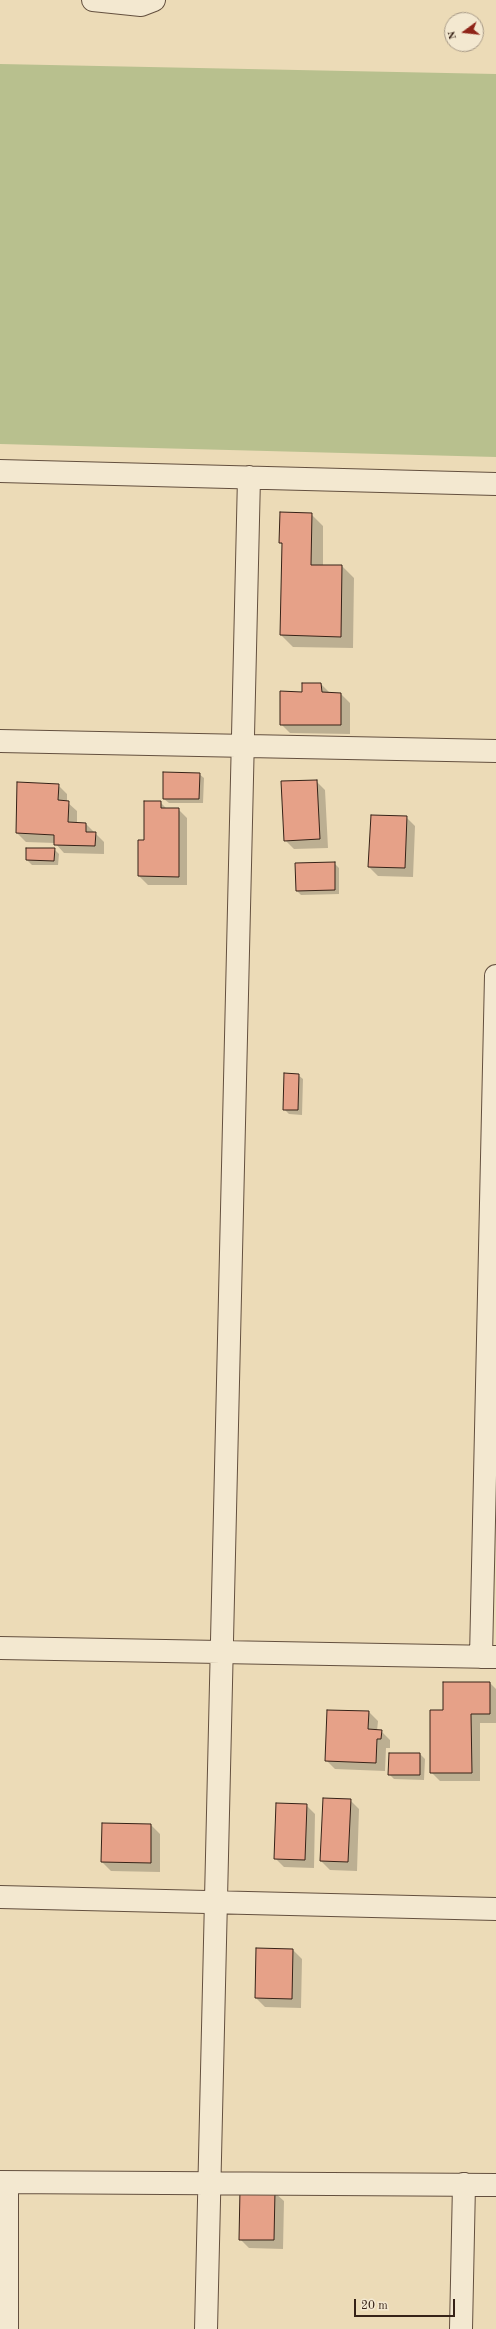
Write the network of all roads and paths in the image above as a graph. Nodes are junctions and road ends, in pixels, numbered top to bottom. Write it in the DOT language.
graph roads {
  1 [pos="93,0"];
  2 [pos="154,0"];
  3 [pos="0,471"];
  4 [pos="249,477"];
  5 [pos="496,484"];
  6 [pos="0,741"];
  7 [pos="245,746"];
  8 [pos="496,751"];
  9 [pos="496,976"];
  10 [pos="0,1648"];
  11 [pos="221,1654"];
  12 [pos="489,1657"];
  13 [pos="0,1897"];
  14 [pos="215,1902"];
  15 [pos="496,1908"];
  16 [pos="4,2182"];
  17 [pos="210,2184"];
  18 [pos="464,2184"];
  19 [pos="496,2185"];
  20 [pos="7,2329"];
  21 [pos="206,2329"];
  22 [pos="461,2329"];
  1 -- 2 [label="street"];
  3 -- 4 [label="street"];
  4 -- 5 [label="street"];
  4 -- 7 [label="street"];
  6 -- 7 [label="street"];
  7 -- 8 [label="street"];
  7 -- 11 [label="street"];
  9 -- 12 [label="street"];
  10 -- 11 [label="street"];
  11 -- 12 [label="street"];
  11 -- 14 [label="street"];
  13 -- 14 [label="street"];
  14 -- 15 [label="street"];
  14 -- 17 [label="street"];
  16 -- 17 [label="street"];
  16 -- 20 [label="street"];
  17 -- 18 [label="street"];
  17 -- 21 [label="street"];
  18 -- 19 [label="street"];
  18 -- 22 [label="street"];
}
